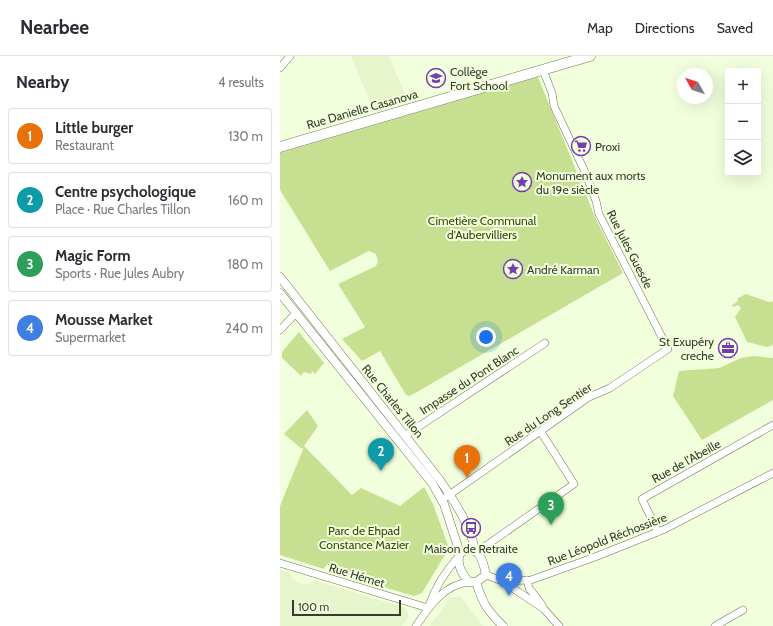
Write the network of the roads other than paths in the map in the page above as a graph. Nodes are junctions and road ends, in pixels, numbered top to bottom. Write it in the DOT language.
graph roads {
  1 [pos="290,56"];
  2 [pos="590,56"];
  3 [pos="280,68"];
  4 [pos="543,70"];
  5 [pos="280,147"];
  6 [pos="280,277"];
  7 [pos="280,293"];
  8 [pos="296,313"];
  9 [pos="280,330"];
  10 [pos="545,343"];
  11 [pos="668,349"];
  12 [pos="773,425"];
  13 [pos="541,432"];
  14 [pos="406,435"];
  15 [pos="773,473"];
  16 [pos="450,495"];
  17 [pos="442,500"];
  18 [pos="658,532"];
  19 [pos="475,551"];
  20 [pos="459,555"];
  21 [pos="280,562"];
  22 [pos="486,575"];
  23 [pos="527,580"];
  24 [pos="502,581"];
  25 [pos="472,582"];
  26 [pos="428,608"];
  27 [pos="544,609"];
  28 [pos="743,610"];
  29 [pos="416,626"];
  30 [pos="503,626"];
  31 [pos="560,626"];
  32 [pos="715,626"];
  1 -- 3 [label="street"];
  2 -- 4 [label="main road, Rue Danielle Casanova"];
  4 -- 5 [label="main road, Rue Danielle Casanova"];
  4 -- 11 [label="street, Rue Jules Guesde"];
  6 -- 14 [label="street, Rue Charles Tillon"];
  7 -- 8 [label="street, Rue Charles Tillon"];
  8 -- 9 [label="street"];
  8 -- 17 [label="street, Rue Charles Tillon"];
  10 -- 14 [label="street, Impasse du Pont Blanc"];
  11 -- 13 [label="street, Rue du Long Sentier"];
  12 -- 18 [label="street, Rue de l'Abeille"];
  13 -- 16 [label="street, Rue du Long Sentier"];
  13 -- 19 [label="street"];
  14 -- 16 [label="street, Rue Charles Tillon"];
  15 -- 18 [label="street, Rue Léopold Réchossière"];
  16 -- 17 [label="street, Rue du Long Sentier"];
  16 -- 19 [label="street, Rue Charles Tillon"];
  17 -- 20 [label="street, Rue Charles Tillon"];
  18 -- 23 [label="street, Rue Léopold Réchossière"];
  19 -- 20 [label="street"];
  19 -- 22 [label="street, Rue Charles Tillon"];
  20 -- 25 [label="street, Rue Charles Tillon"];
  20 -- 26 [label="street"];
  21 -- 26 [label="street, Rue Hémet"];
  22 -- 24 [label="street, Rue Léopold Réchossière"];
  22 -- 25 [label="street"];
  23 -- 24 [label="street, Rue Léopold Réchossière"];
  23 -- 27 [label="street"];
  24 -- 27 [label="street"];
  25 -- 26 [label="street"];
  25 -- 30 [label="street, Rue Charles Tillon"];
  26 -- 29 [label="street"];
  27 -- 31 [label="street"];
  28 -- 32 [label="street"];
}
